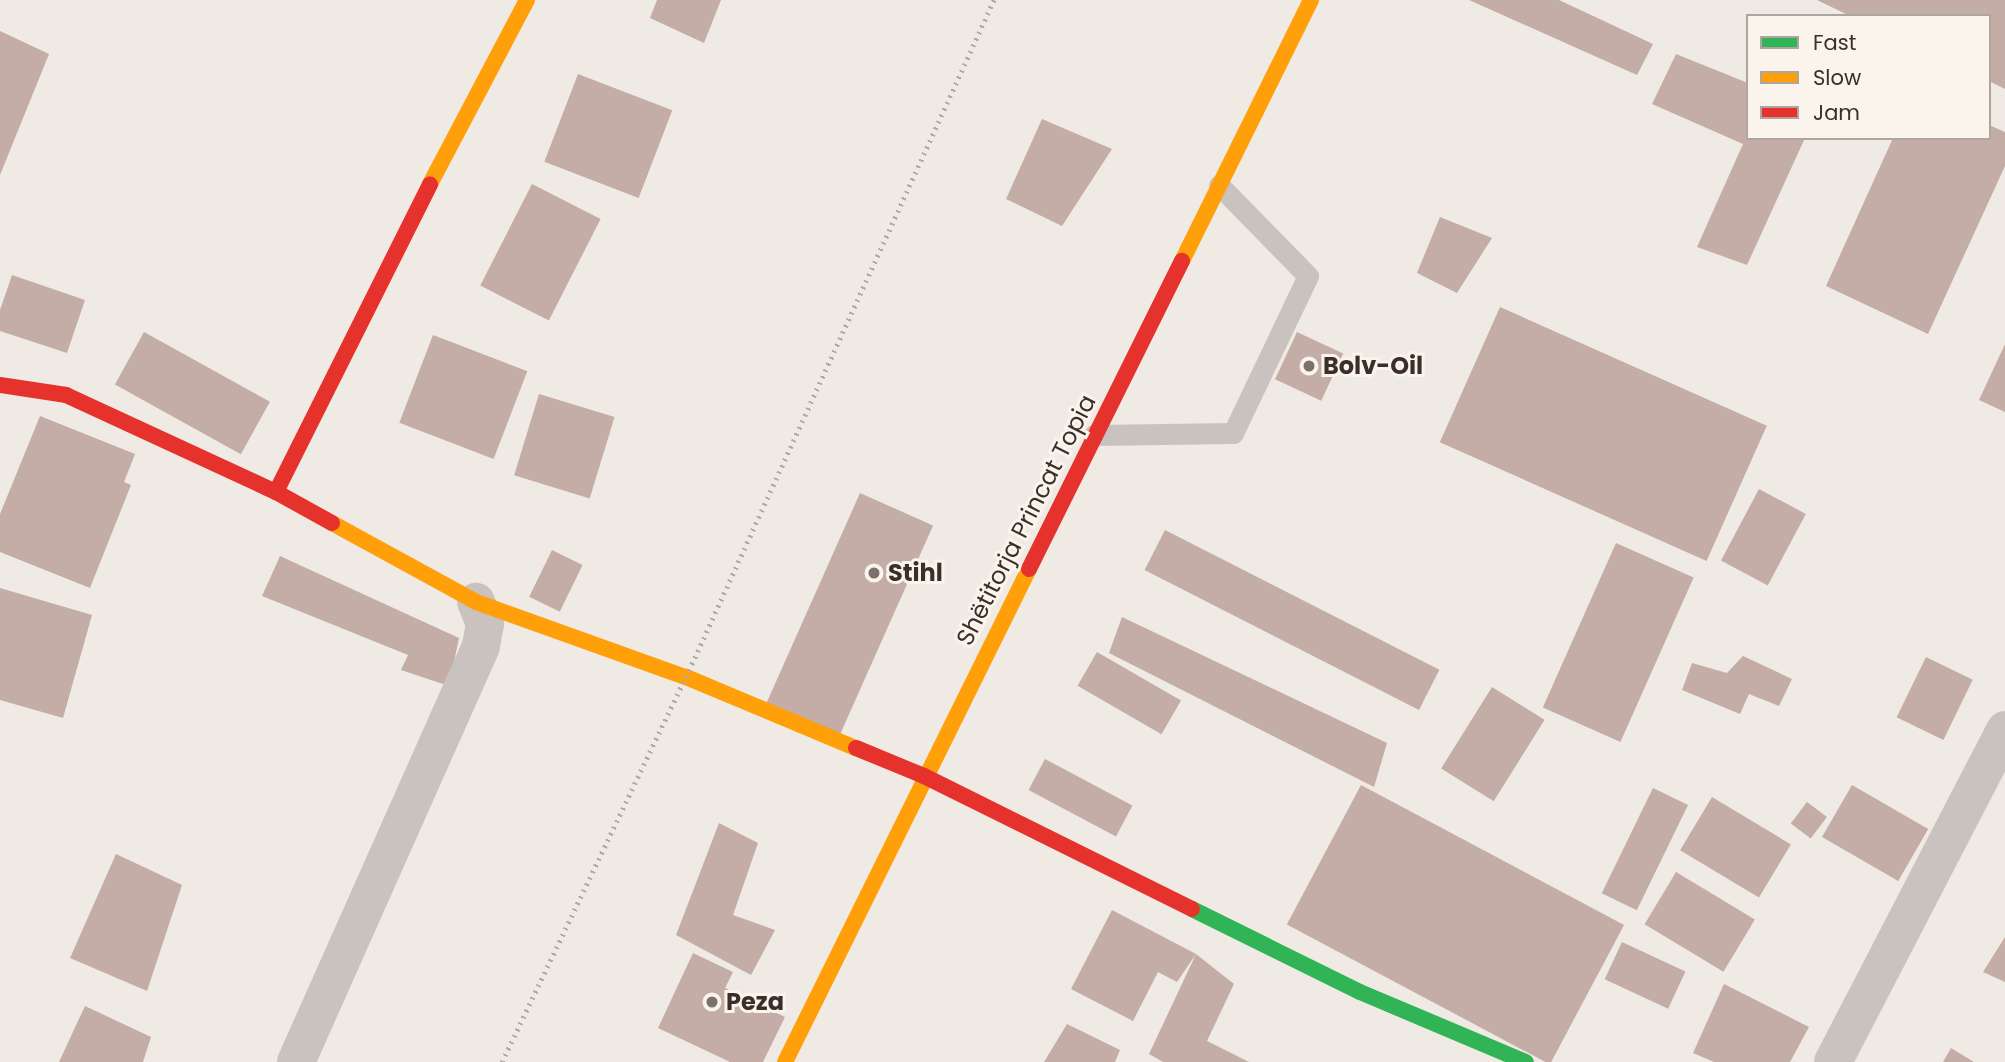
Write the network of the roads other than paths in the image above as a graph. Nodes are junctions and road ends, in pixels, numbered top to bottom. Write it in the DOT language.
graph roads {
  1 [pos="527,0"];
  2 [pos="1311,0"];
  3 [pos="1219,185"];
  4 [pos="0,386"];
  5 [pos="1094,435"];
  6 [pos="276,492"];
  7 [pos="476,602"];
  8 [pos="523,622"];
  9 [pos="481,646"];
  10 [pos="2005,730"];
  11 [pos="924,776"];
  12 [pos="296,1062"];
  13 [pos="785,1062"];
  14 [pos="1525,1062"];
  15 [pos="1833,1062"];
  1 -- 6 [label="street"];
  2 -- 3 [label="street, Shëtitorja Princat Topia"];
  3 -- 5 [label="street, Shëtitorja Princat Topia"];
  3 -- 5 [label="lane"];
  4 -- 6 [label="street"];
  5 -- 11 [label="street, Shëtitorja Princat Topia"];
  6 -- 7 [label="street"];
  7 -- 8 [label="street"];
  7 -- 9 [label="street"];
  8 -- 9 [label="street"];
  8 -- 11 [label="street"];
  9 -- 12 [label="street"];
  10 -- 15 [label="street"];
  11 -- 13 [label="street, Shëtitorja Princat Topia"];
  11 -- 14 [label="street"];
}
